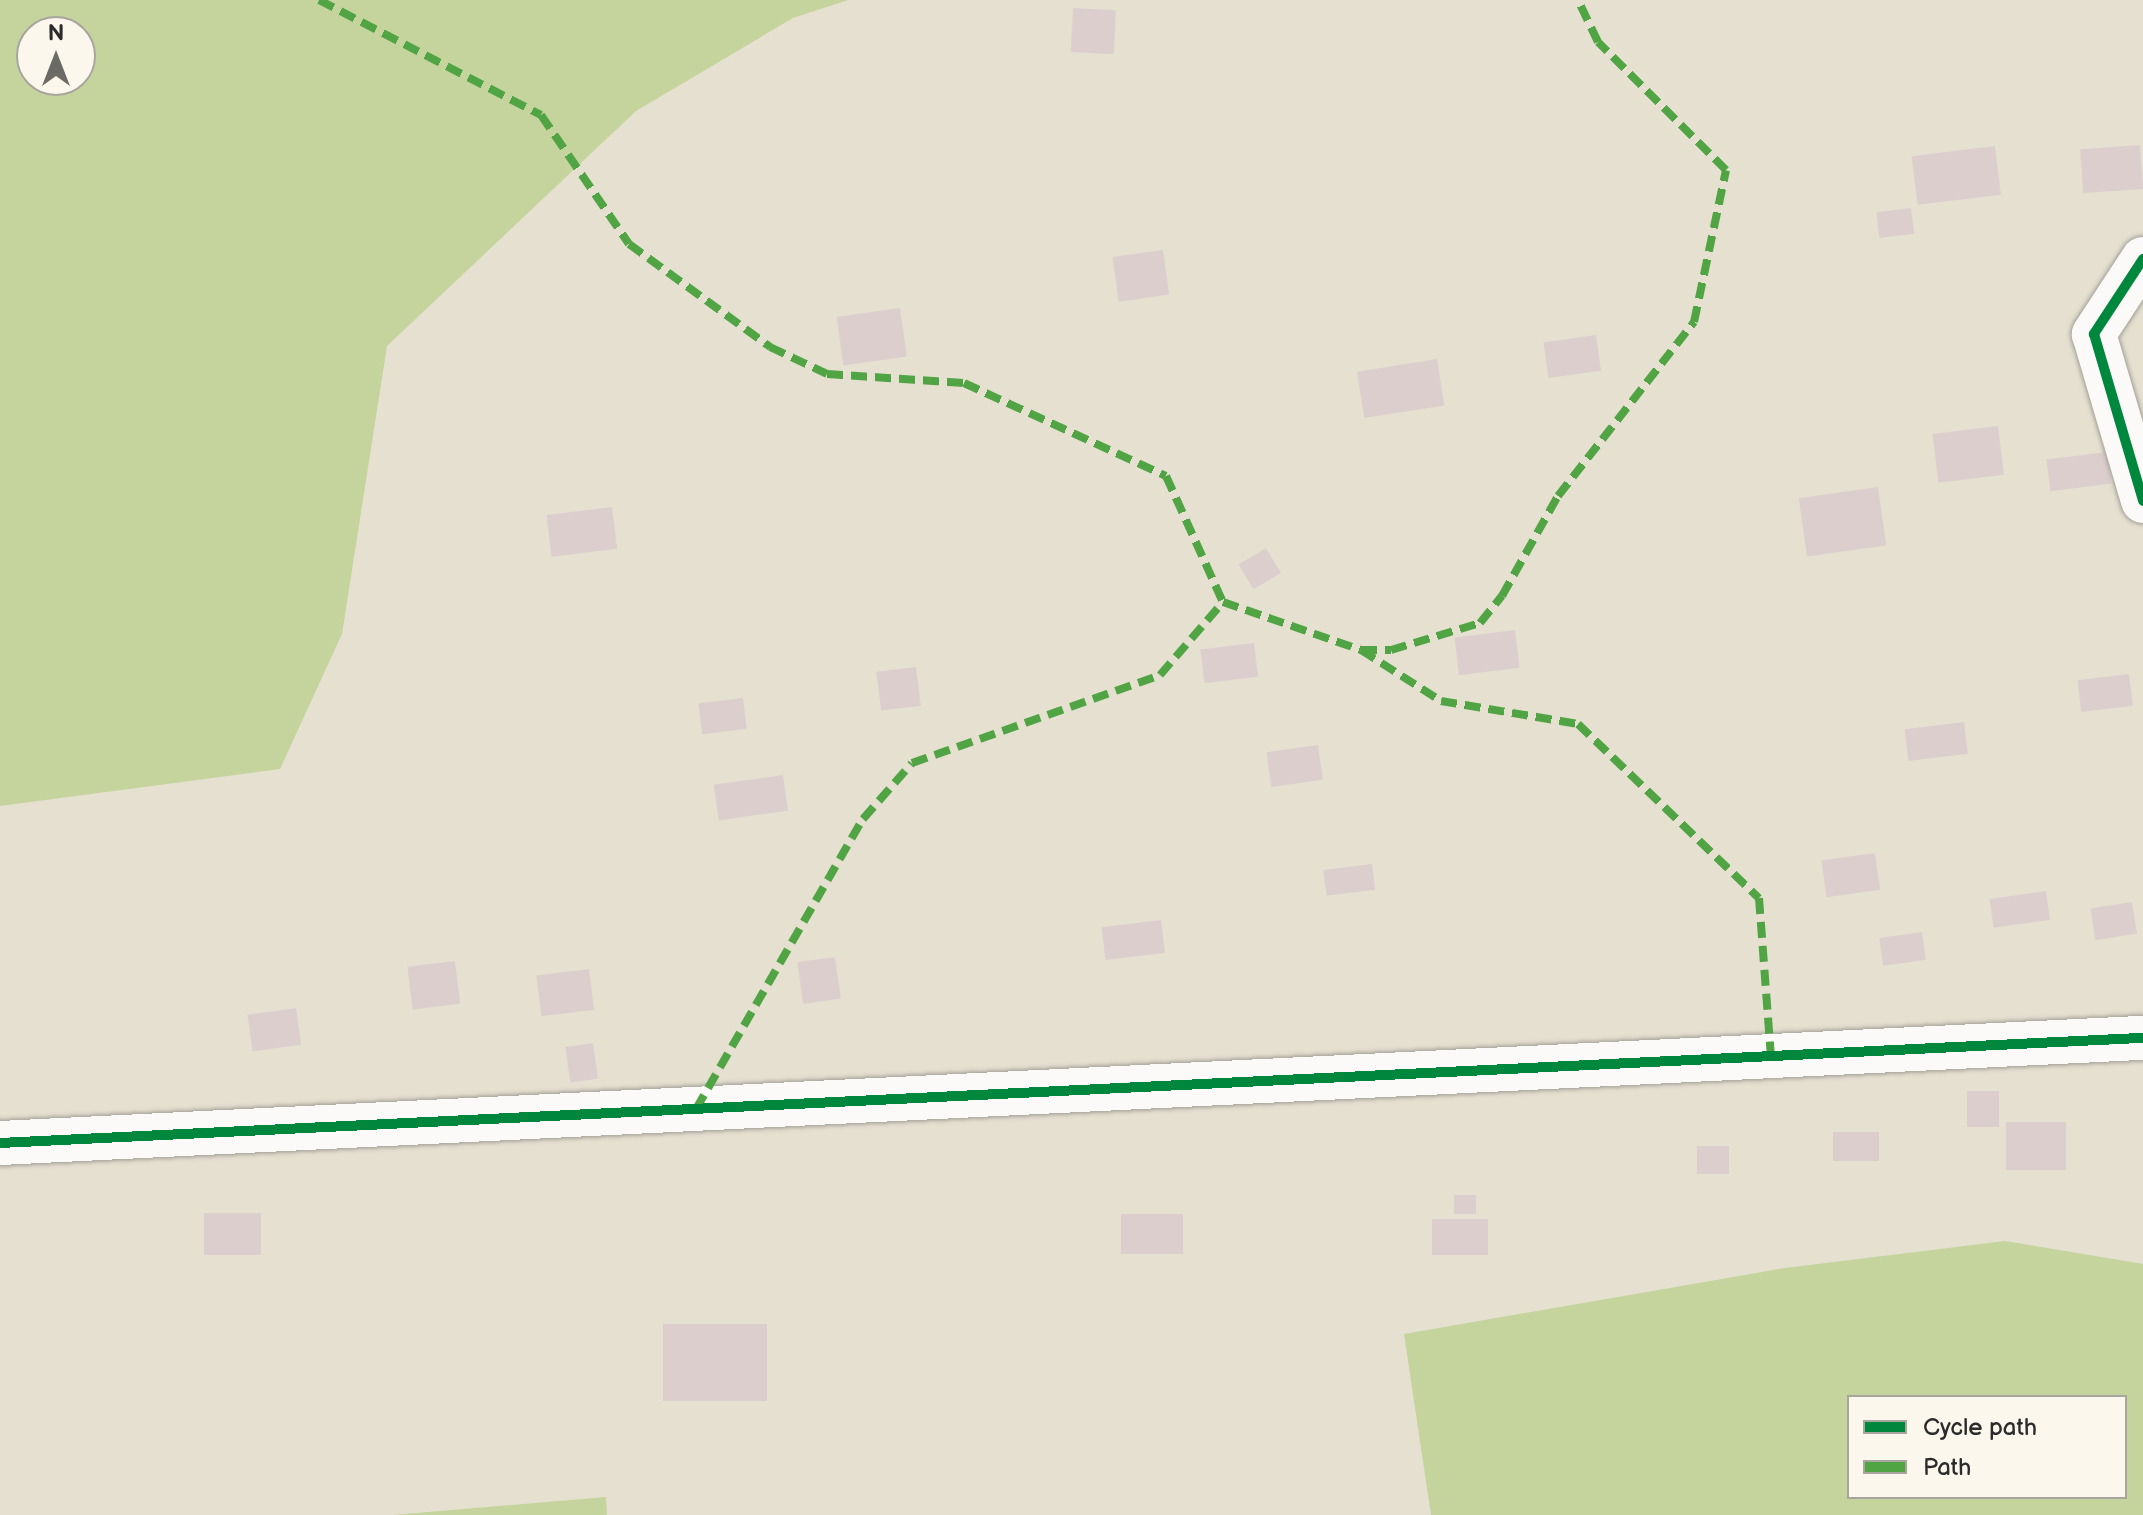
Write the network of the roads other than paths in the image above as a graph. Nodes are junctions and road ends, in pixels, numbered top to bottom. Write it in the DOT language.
graph roads {
  1 [pos="2143,259"];
  2 [pos="2143,501"];
  3 [pos="2143,1038"];
  4 [pos="0,1143"];
  1 -- 2 [label="street"];
  3 -- 4 [label="street"];
}
